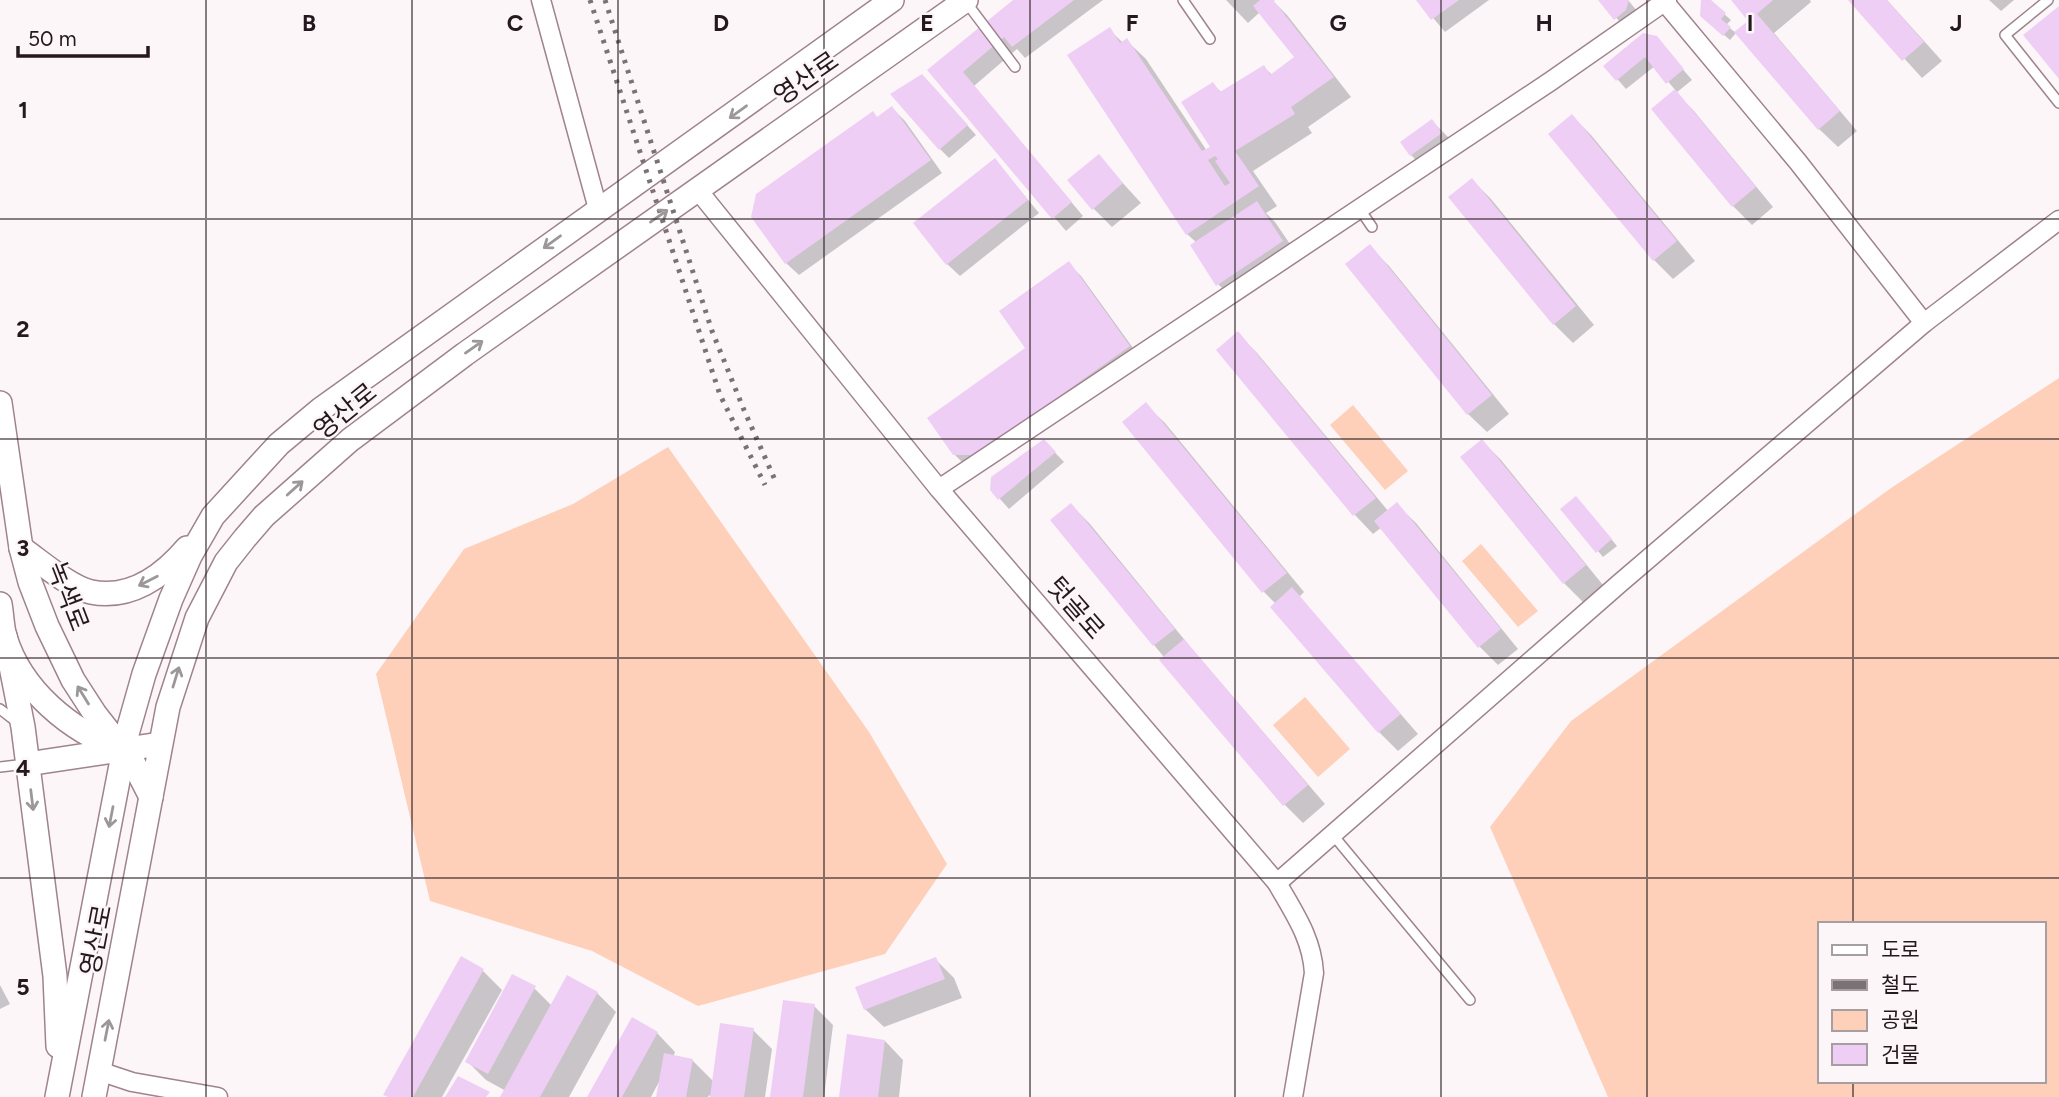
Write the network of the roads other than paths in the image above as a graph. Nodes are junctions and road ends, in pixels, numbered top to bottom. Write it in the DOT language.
graph roads {
  1 [pos="541,0"];
  2 [pos="892,0"];
  3 [pos="965,0"];
  4 [pos="1183,0"];
  5 [pos="2048,0"];
  6 [pos="1665,1"];
  7 [pos="1210,39"];
  8 [pos="1015,67"];
  9 [pos="2059,103"];
  10 [pos="697,189"];
  11 [pos="1359,208"];
  12 [pos="598,209"];
  13 [pos="2059,220"];
  14 [pos="1373,227"];
  15 [pos="1924,323"];
  16 [pos="0,403"];
  17 [pos="939,489"];
  18 [pos="213,516"];
  19 [pos="21,548"];
  20 [pos="0,604"];
  21 [pos="5,636"];
  22 [pos="0,709"];
  23 [pos="23,727"];
  24 [pos="160,744"];
  25 [pos="124,750"];
  26 [pos="27,764"];
  27 [pos="0,767"];
  28 [pos="151,797"];
  29 [pos="1332,835"];
  30 [pos="1277,883"];
  31 [pos="1470,1000"];
  32 [pos="99,1071"];
  33 [pos="58,1092"];
  34 [pos="94,1097"];
  35 [pos="218,1097"];
  36 [pos="1293,1097"];
  1 -- 12 [label="street"];
  2 -- 12 [label="street, 영산로, one-way"];
  3 -- 8 [label="lane"];
  3 -- 10 [label="street, 영산로"];
  4 -- 7 [label="lane"];
  5 -- 9 [label="lane"];
  6 -- 11 [label="street"];
  6 -- 15 [label="street"];
  10 -- 17 [label="street, 텃골로"];
  24 -- 10 [label="street, 영산로, one-way"];
  11 -- 14 [label="lane"];
  11 -- 17 [label="street"];
  12 -- 18 [label="street, 영산로, one-way"];
  13 -- 15 [label="street"];
  15 -- 29 [label="street"];
  16 -- 19 [label="street, 녹색로"];
  17 -- 30 [label="street, 텃골로"];
  18 -- 19 [label="street, one-way"];
  18 -- 25 [label="street, 영산로"];
  25 -- 19 [label="street, 녹색로, one-way"];
  20 -- 21 [label="street"];
  21 -- 23 [label="street"];
  21 -- 25 [label="street"];
  22 -- 23 [label="lane"];
  23 -- 26 [label="street"];
  24 -- 25 [label="street"];
  24 -- 28 [label="street, 영산로"];
  25 -- 26 [label="street"];
  25 -- 28 [label="street, 녹색로"];
  25 -- 33 [label="street, 영산로, one-way"];
  26 -- 27 [label="lane"];
  26 -- 33 [label="street, one-way"];
  32 -- 28 [label="street, 영산로, one-way"];
  29 -- 30 [label="street"];
  29 -- 31 [label="lane"];
  30 -- 36 [label="street, 텃골로"];
  32 -- 34 [label="street, 영산로"];
  32 -- 35 [label="street"];
}
